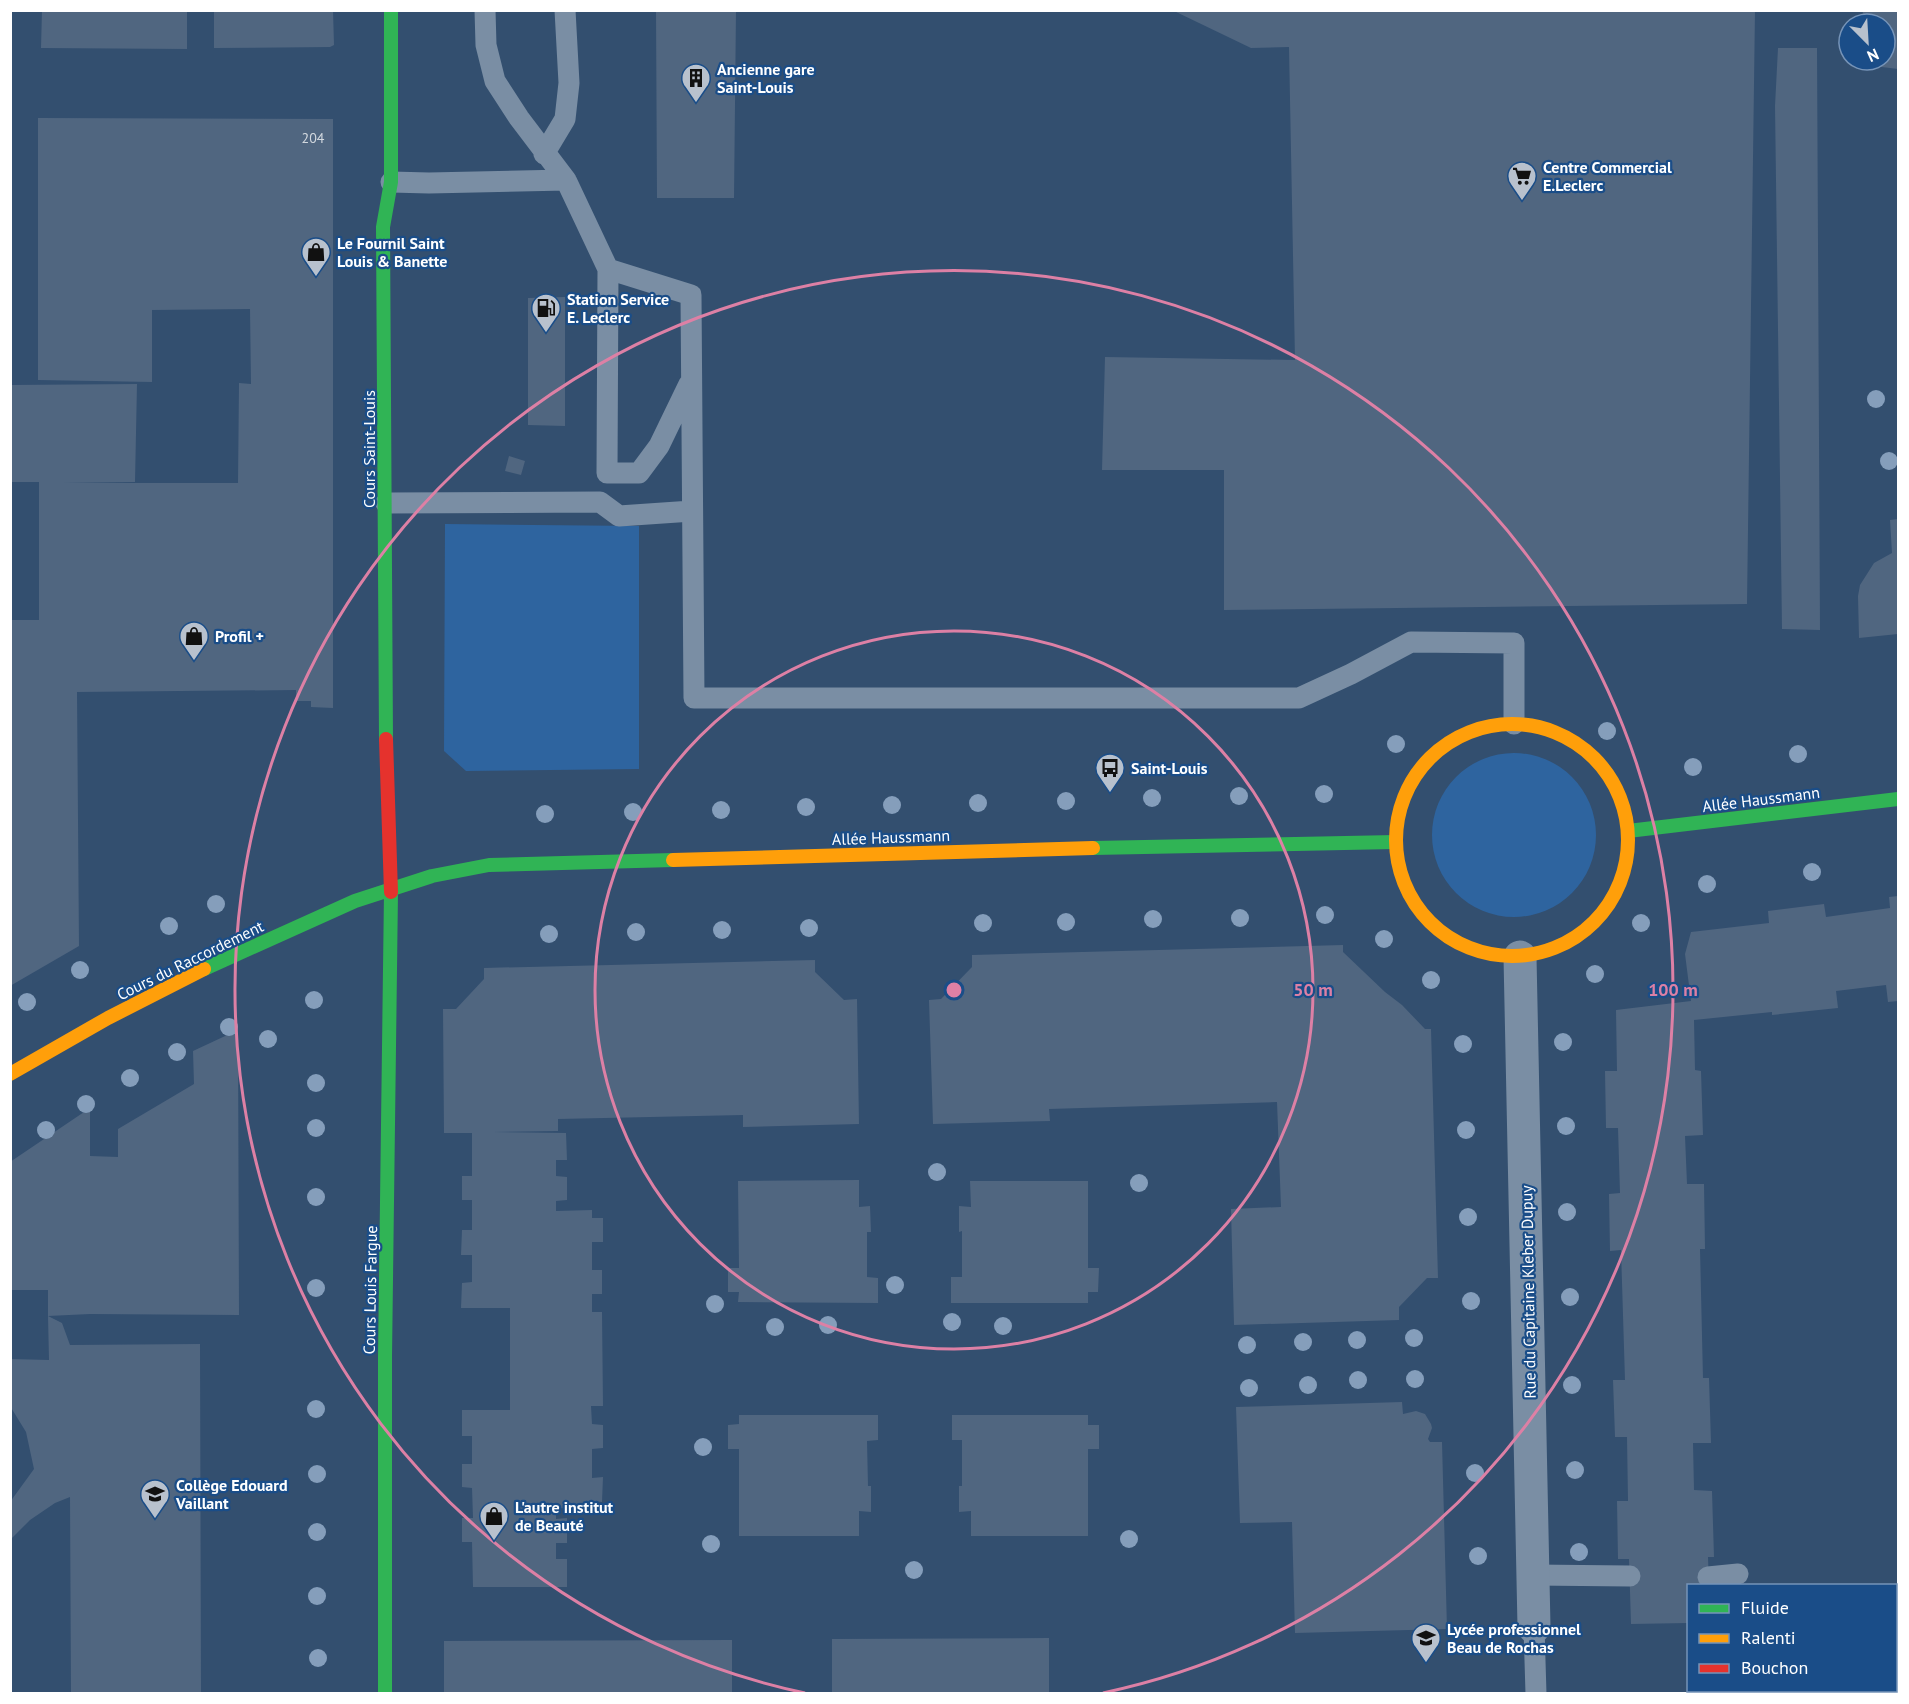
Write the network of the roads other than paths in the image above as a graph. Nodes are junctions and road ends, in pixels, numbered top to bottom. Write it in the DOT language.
graph roads {
  1 [pos="391,10"];
  2 [pos="485,10"];
  3 [pos="565,10"];
  4 [pos="544,154"];
  5 [pos="566,180"];
  6 [pos="391,182"];
  7 [pos="608,269"];
  8 [pos="691,378"];
  9 [pos="386,503"];
  10 [pos="692,511"];
  11 [pos="1514,724"];
  12 [pos="1899,799"];
  13 [pos="1628,831"];
  14 [pos="1395,842"];
  15 [pos="391,887"];
  16 [pos="1521,957"];
  17 [pos="10,1074"];
  18 [pos="1738,1574"];
  19 [pos="1533,1575"];
  20 [pos="1630,1576"];
  21 [pos="1708,1577"];
  22 [pos="1534,1627"];
  23 [pos="385,1694"];
  24 [pos="1536,1694"];
  1 -- 6 [label="street, Cours Saint-Louis"];
  2 -- 4 [label="lane"];
  3 -- 4 [label="lane"];
  4 -- 5 [label="lane"];
  5 -- 6 [label="lane"];
  5 -- 7 [label="lane"];
  6 -- 9 [label="street, Cours Saint-Louis"];
  7 -- 8 [label="lane"];
  7 -- 8 [label="lane"];
  8 -- 10 [label="lane"];
  9 -- 10 [label="lane"];
  9 -- 15 [label="street, Cours Saint-Louis"];
  10 -- 11 [label="lane"];
  11 -- 13 [label="street"];
  11 -- 14 [label="street"];
  12 -- 13 [label="street, Allée Haussmann"];
  13 -- 16 [label="street"];
  14 -- 15 [label="street, Allée Haussmann"];
  14 -- 16 [label="street"];
  15 -- 17 [label="street, Cours du Raccordement"];
  15 -- 23 [label="street, Cours Louis Fargue"];
  16 -- 19 [label="street, Rue du Capitaine Kleber Dupuy"];
  18 -- 21 [label="lane"];
  19 -- 20 [label="lane"];
  19 -- 22 [label="street, Rue du Capitaine Kleber Dupuy"];
  22 -- 24 [label="lane"];
}
